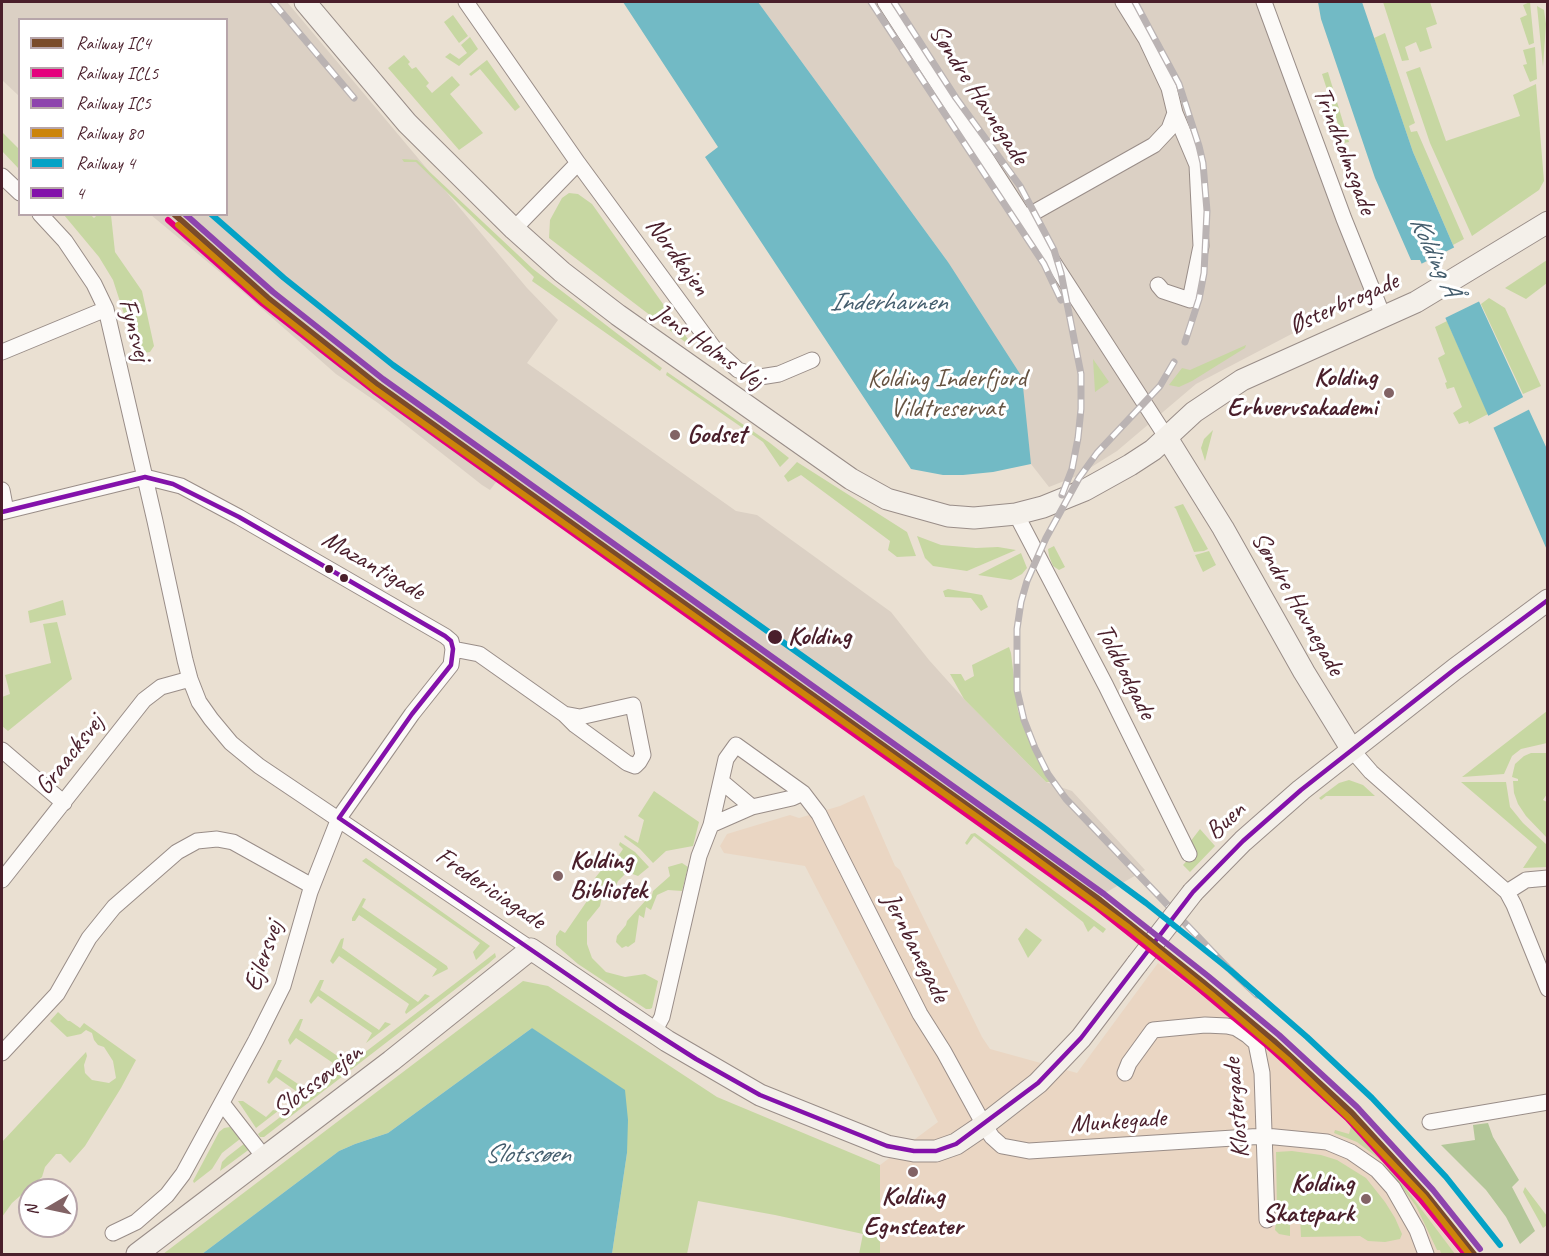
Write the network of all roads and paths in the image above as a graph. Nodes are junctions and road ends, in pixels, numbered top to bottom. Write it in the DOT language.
graph roads {
  1 [pos="305,2"];
  2 [pos="466,2"];
  3 [pos="885,2"];
  4 [pos="1123,2"];
  5 [pos="1264,2"];
  6 [pos="1176,113"];
  7 [pos="578,163"];
  8 [pos="2,176"];
  9 [pos="18,191"];
  10 [pos="42,216"];
  11 [pos="1026,217"];
  12 [pos="1548,222"];
  13 [pos="514,229"];
  14 [pos="1158,285"];
  15 [pos="106,309"];
  16 [pos="1383,316"];
  17 [pos="2,352"];
  18 [pos="812,360"];
  19 [pos="1167,438"];
  20 [pos="145,477"];
  21 [pos="2,490"];
  22 [pos="4,512"];
  23 [pos="1016,514"];
  24 [pos="1548,600"];
  25 [pos="453,649"];
  26 [pos="190,679"];
  27 [pos="564,714"];
  28 [pos="2,750"];
  29 [pos="1352,750"];
  30 [pos="721,781"];
  31 [pos="804,793"];
  32 [pos="64,803"];
  33 [pos="752,807"];
  34 [pos="339,818"];
  35 [pos="711,825"];
  36 [pos="1189,854"];
  37 [pos="1548,878"];
  38 [pos="2,880"];
  39 [pos="312,886"];
  40 [pos="1507,892"];
  41 [pos="531,949"];
  42 [pos="1548,989"];
  43 [pos="654,1032"];
  44 [pos="2,1053"];
  45 [pos="1125,1073"];
  46 [pos="1548,1102"];
  47 [pos="222,1103"];
  48 [pos="1430,1122"];
  49 [pos="984,1125"];
  50 [pos="1265,1136"];
  51 [pos="264,1157"];
  52 [pos="1267,1220"];
  53 [pos="113,1233"];
  54 [pos="137,1254"];
  55 [pos="1426,1254"];
  1 -- 13 [label="main road, Jens Holms Vej"];
  2 -- 7 [label="street, Nordkajen"];
  3 -- 11 [label="street, Søndre Havnegade"];
  4 -- 6 [label="street"];
  5 -- 16 [label="street, Trindholmsgade"];
  6 -- 11 [label="street"];
  6 -- 14 [label="street"];
  7 -- 13 [label="street"];
  7 -- 18 [label="street, Nordkajen"];
  8 -- 9 [label="street"];
  10 -- 15 [label="street, Fynsvej"];
  11 -- 19 [label="street, Søndre Havnegade"];
  12 -- 16 [label="main road, Østerbrogade"];
  13 -- 23 [label="main road, Jens Holms Vej"];
  15 -- 17 [label="street"];
  15 -- 20 [label="street, Fynsvej"];
  16 -- 19 [label="main road, Østerbrogade"];
  19 -- 23 [label="main road, Jens Holms Vej"];
  19 -- 29 [label="main road, Søndre Havnegade"];
  20 -- 22 [label="street"];
  20 -- 25 [label="street, Mazantigade"];
  20 -- 26 [label="street, Fredericiagade"];
  21 -- 22 [label="street"];
  23 -- 36 [label="street, Toldbodgade"];
  24 -- 29 [label="main road, Buen"];
  25 -- 27 [label="street"];
  25 -- 34 [label="street, Ejlersvej"];
  26 -- 32 [label="street, Graacksvej"];
  26 -- 34 [label="street, Fredericiagade"];
  27 -- 27 [label="street"];
  28 -- 32 [label="street"];
  29 -- 40 [label="street, Søndre Havnegade"];
  29 -- 49 [label="main road, Buen, bridge"];
  30 -- 31 [label="street"];
  30 -- 33 [label="street"];
  30 -- 35 [label="street"];
  31 -- 33 [label="street"];
  31 -- 49 [label="street, Jernbanegade"];
  32 -- 38 [label="street, Graacksvej"];
  33 -- 35 [label="street"];
  34 -- 39 [label="street, Ejlersvej"];
  34 -- 41 [label="street, Fredericiagade"];
  35 -- 43 [label="street"];
  37 -- 40 [label="street"];
  39 -- 44 [label="street"];
  39 -- 47 [label="street, Ejlersvej"];
  40 -- 42 [label="street, Søndre Havnegade"];
  41 -- 43 [label="main road, Fredericiagade"];
  41 -- 51 [label="main road, Slotssøvejen"];
  43 -- 49 [label="main road, Fredericiagade"];
  45 -- 50 [label="street, Klostergade"];
  46 -- 48 [label="street"];
  47 -- 51 [label="street"];
  47 -- 53 [label="street, Ejlersvej"];
  49 -- 50 [label="street, Munkegade"];
  50 -- 52 [label="street, Klostergade"];
  50 -- 55 [label="street, Munkegade"];
  51 -- 54 [label="main road, Slotssøvejen"];
}
